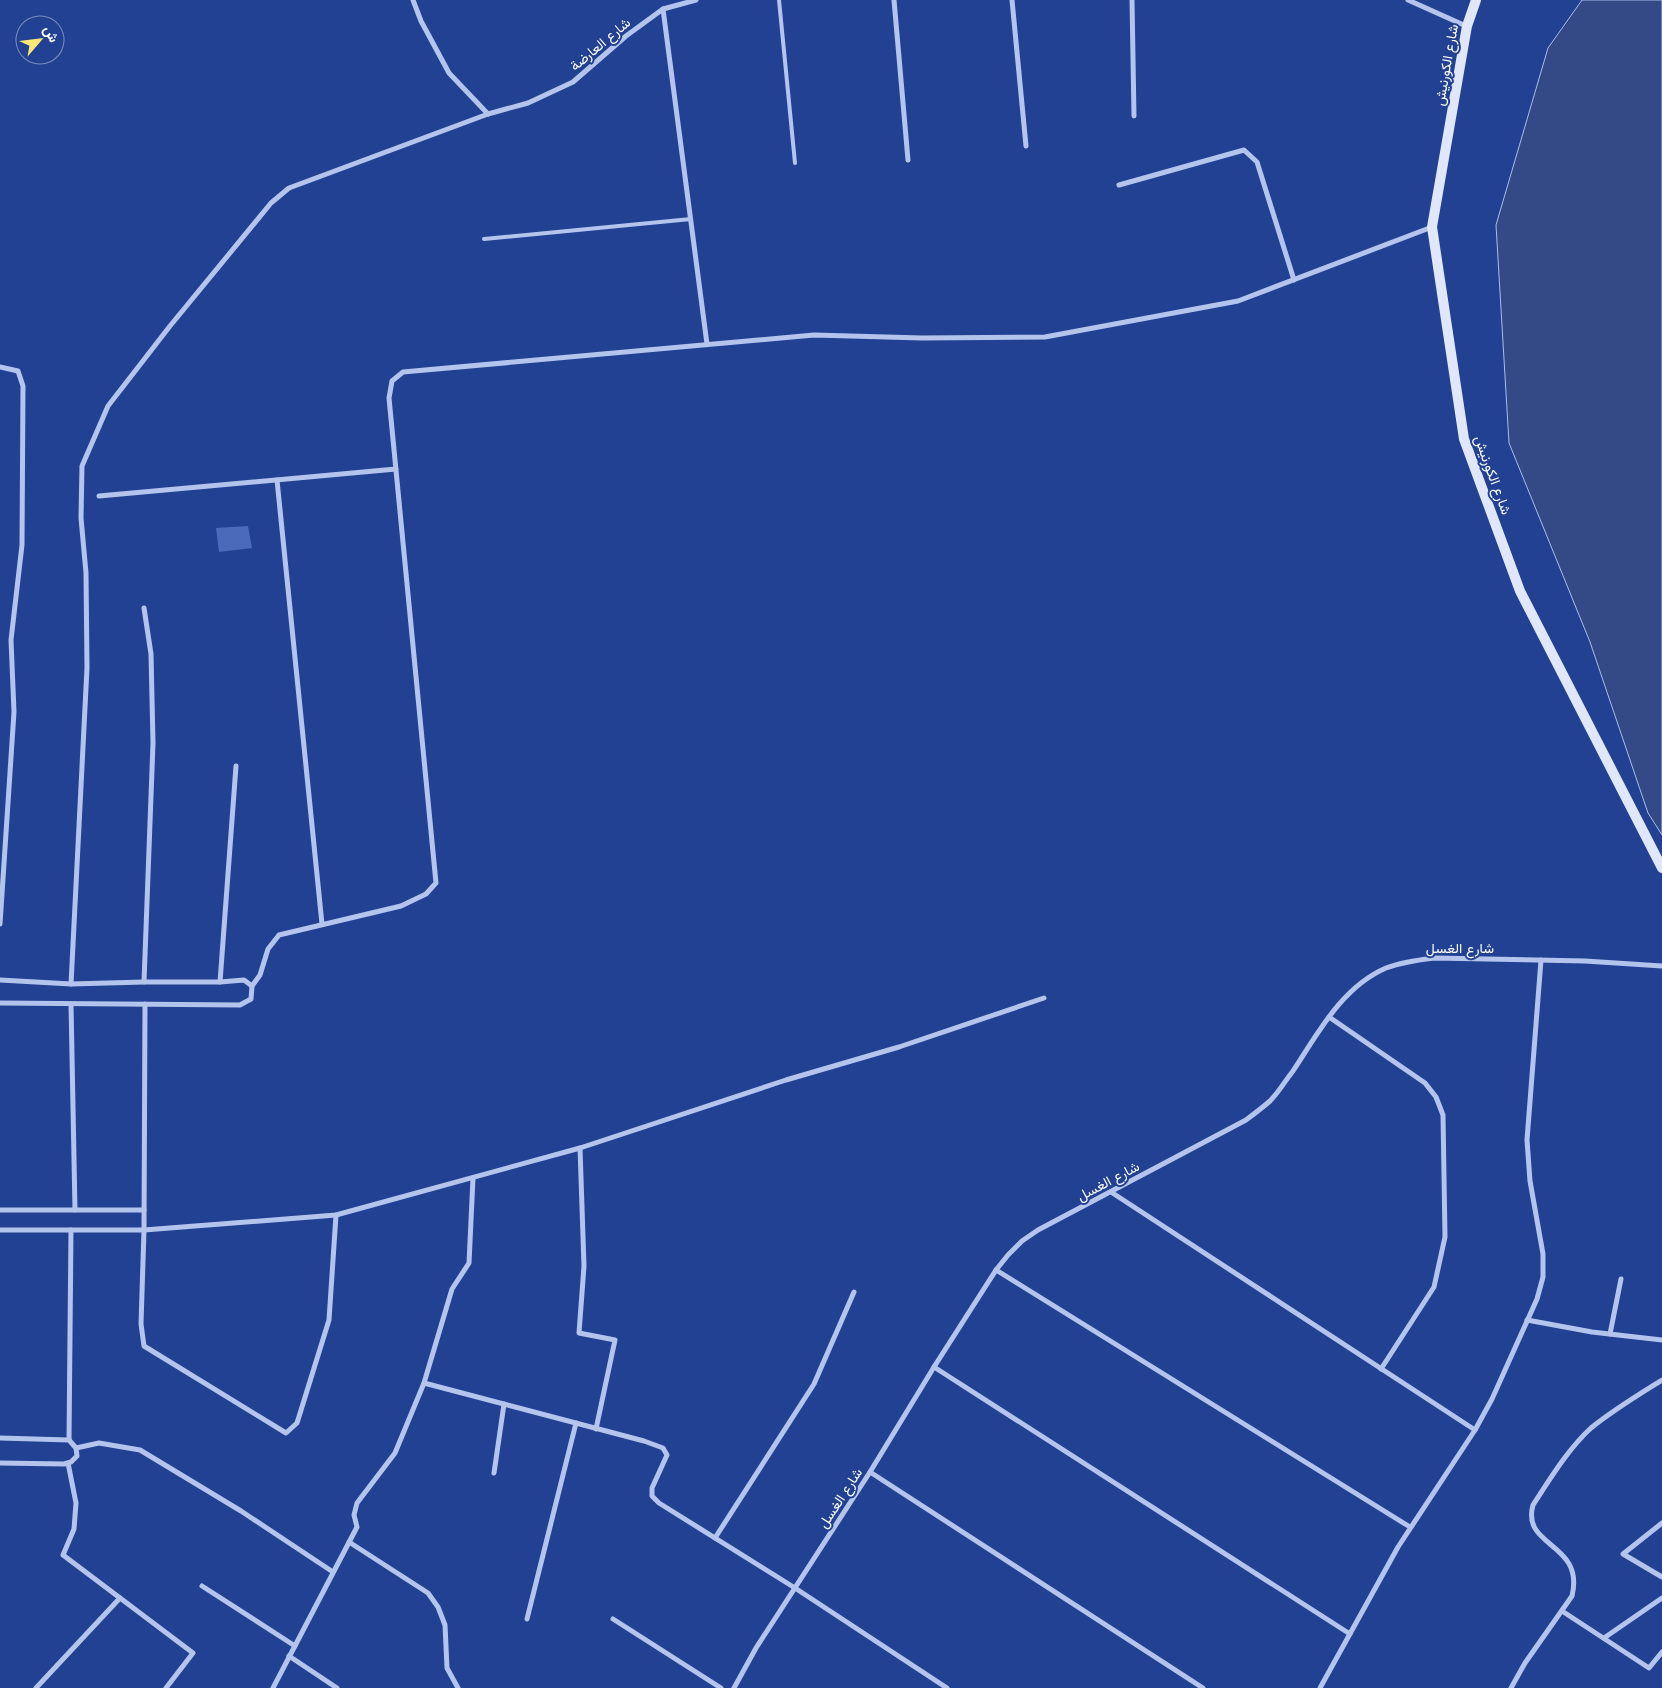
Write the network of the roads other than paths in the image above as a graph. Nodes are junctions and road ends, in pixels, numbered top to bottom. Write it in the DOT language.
graph roads {
  1 [pos="413,0"];
  2 [pos="696,0"];
  3 [pos="779,0"];
  4 [pos="894,0"];
  5 [pos="1012,0"];
  6 [pos="1132,0"];
  7 [pos="1408,0"];
  8 [pos="1476,0"];
  9 [pos="663,9"];
  10 [pos="1467,26"];
  11 [pos="488,114"];
  12 [pos="1134,116"];
  13 [pos="1026,146"];
  14 [pos="908,160"];
  15 [pos="795,163"];
  16 [pos="1119,185"];
  17 [pos="691,219"];
  18 [pos="1432,227"];
  19 [pos="484,239"];
  20 [pos="1294,280"];
  21 [pos="708,344"];
  22 [pos="0,367"];
  23 [pos="396,469"];
  24 [pos="278,480"];
  25 [pos="99,496"];
  26 [pos="144,608"];
  27 [pos="236,766"];
  28 [pos="1662,868"];
  29 [pos="0,924"];
  30 [pos="322,924"];
  31 [pos="1541,960"];
  32 [pos="1662,966"];
  33 [pos="0,980"];
  34 [pos="144,982"];
  35 [pos="220,982"];
  36 [pos="71,984"];
  37 [pos="252,986"];
  38 [pos="1044,998"];
  39 [pos="0,1003"];
  40 [pos="71,1004"];
  41 [pos="145,1004"];
  42 [pos="1329,1017"];
  43 [pos="580,1148"];
  44 [pos="473,1178"];
  45 [pos="1111,1192"];
  46 [pos="0,1210"];
  47 [pos="75,1210"];
  48 [pos="144,1210"];
  49 [pos="336,1215"];
  50 [pos="0,1230"];
  51 [pos="71,1230"];
  52 [pos="144,1230"];
  53 [pos="996,1270"];
  54 [pos="1621,1279"];
  55 [pos="854,1292"];
  56 [pos="1527,1320"];
  57 [pos="1610,1334"];
  58 [pos="1662,1340"];
  59 [pos="934,1368"];
  60 [pos="1381,1369"];
  61 [pos="1662,1380"];
  62 [pos="424,1384"];
  63 [pos="504,1404"];
  64 [pos="576,1424"];
  65 [pos="596,1428"];
  66 [pos="1474,1430"];
  67 [pos="0,1438"];
  68 [pos="69,1440"];
  69 [pos="76,1448"];
  70 [pos="0,1463"];
  71 [pos="68,1463"];
  72 [pos="870,1472"];
  73 [pos="494,1473"];
  74 [pos="1662,1523"];
  75 [pos="1410,1527"];
  76 [pos="715,1538"];
  77 [pos="349,1542"];
  78 [pos="333,1572"];
  79 [pos="1662,1577"];
  80 [pos="202,1586"];
  81 [pos="795,1588"];
  82 [pos="120,1598"];
  83 [pos="1662,1598"];
  84 [pos="1562,1611"];
  85 [pos="527,1619"];
  86 [pos="613,1619"];
  87 [pos="1350,1634"];
  88 [pos="1604,1638"];
  89 [pos="294,1646"];
  90 [pos="1662,1652"];
  91 [pos="290,1656"];
  92 [pos="36,1688"];
  93 [pos="166,1688"];
  94 [pos="273,1688"];
  95 [pos="337,1688"];
  96 [pos="458,1688"];
  97 [pos="721,1688"];
  98 [pos="734,1688"];
  99 [pos="947,1688"];
  100 [pos="1203,1688"];
  101 [pos="1320,1688"];
  102 [pos="1511,1688"];
  1 -- 11 [label="street"];
  2 -- 9 [label="street, شارع العارضة"];
  3 -- 15 [label="lane"];
  4 -- 14 [label="street"];
  5 -- 13 [label="street"];
  6 -- 12 [label="street"];
  7 -- 10 [label="street"];
  8 -- 10 [label="street, شارع الكورنيش"];
  9 -- 11 [label="street, شارع العارضة"];
  9 -- 17 [label="street"];
  10 -- 18 [label="street, شارع الكورنيش"];
  11 -- 36 [label="street, شارع العارضة"];
  16 -- 20 [label="street"];
  17 -- 19 [label="lane"];
  17 -- 21 [label="street"];
  18 -- 20 [label="street"];
  18 -- 28 [label="street, شارع الكورنيش"];
  20 -- 21 [label="street"];
  21 -- 23 [label="street"];
  22 -- 29 [label="street"];
  23 -- 24 [label="street"];
  23 -- 30 [label="street"];
  24 -- 25 [label="street"];
  24 -- 30 [label="street"];
  26 -- 34 [label="street"];
  27 -- 35 [label="street"];
  30 -- 37 [label="street"];
  31 -- 32 [label="street, شارع الغسل"];
  31 -- 42 [label="street, شارع الغسل"];
  31 -- 56 [label="street"];
  33 -- 36 [label="street"];
  34 -- 35 [label="street"];
  34 -- 36 [label="street"];
  35 -- 37 [label="street"];
  37 -- 41 [label="street"];
  38 -- 43 [label="street"];
  39 -- 40 [label="street"];
  40 -- 41 [label="street"];
  40 -- 47 [label="street"];
  41 -- 48 [label="street"];
  42 -- 45 [label="street, شارع الغسل"];
  42 -- 60 [label="street"];
  43 -- 44 [label="street"];
  43 -- 65 [label="street"];
  44 -- 49 [label="street"];
  44 -- 62 [label="street"];
  45 -- 53 [label="street, شارع الغسل"];
  45 -- 60 [label="street"];
  46 -- 47 [label="street"];
  47 -- 48 [label="street"];
  48 -- 52 [label="street"];
  49 -- 52 [label="street"];
  49 -- 52 [label="street"];
  50 -- 51 [label="street"];
  51 -- 52 [label="street"];
  51 -- 68 [label="street"];
  53 -- 59 [label="street, شارع الغسل"];
  53 -- 75 [label="street"];
  54 -- 57 [label="street"];
  55 -- 76 [label="street"];
  56 -- 57 [label="street"];
  56 -- 66 [label="street"];
  57 -- 58 [label="street"];
  59 -- 72 [label="street, شارع الغسل"];
  59 -- 87 [label="street"];
  60 -- 66 [label="street"];
  61 -- 84 [label="street"];
  62 -- 63 [label="street"];
  62 -- 77 [label="street"];
  63 -- 64 [label="street"];
  63 -- 73 [label="street"];
  64 -- 65 [label="street"];
  64 -- 85 [label="street"];
  65 -- 76 [label="street"];
  66 -- 75 [label="street"];
  67 -- 68 [label="street"];
  68 -- 69 [label="street"];
  69 -- 71 [label="street"];
  69 -- 78 [label="street"];
  70 -- 71 [label="street"];
  71 -- 82 [label="street"];
  72 -- 81 [label="street, شارع الغسل"];
  72 -- 100 [label="street"];
  74 -- 79 [label="street"];
  75 -- 87 [label="street"];
  76 -- 81 [label="street"];
  77 -- 78 [label="street"];
  77 -- 96 [label="street"];
  78 -- 89 [label="street"];
  80 -- 89 [label="street"];
  81 -- 98 [label="street, شارع الغسل"];
  81 -- 99 [label="street"];
  82 -- 92 [label="street"];
  82 -- 93 [label="street"];
  83 -- 88 [label="street"];
  84 -- 88 [label="street"];
  84 -- 102 [label="street"];
  86 -- 97 [label="street"];
  87 -- 101 [label="street"];
  88 -- 90 [label="street"];
  89 -- 91 [label="street"];
  91 -- 94 [label="street"];
  91 -- 95 [label="street"];
}
